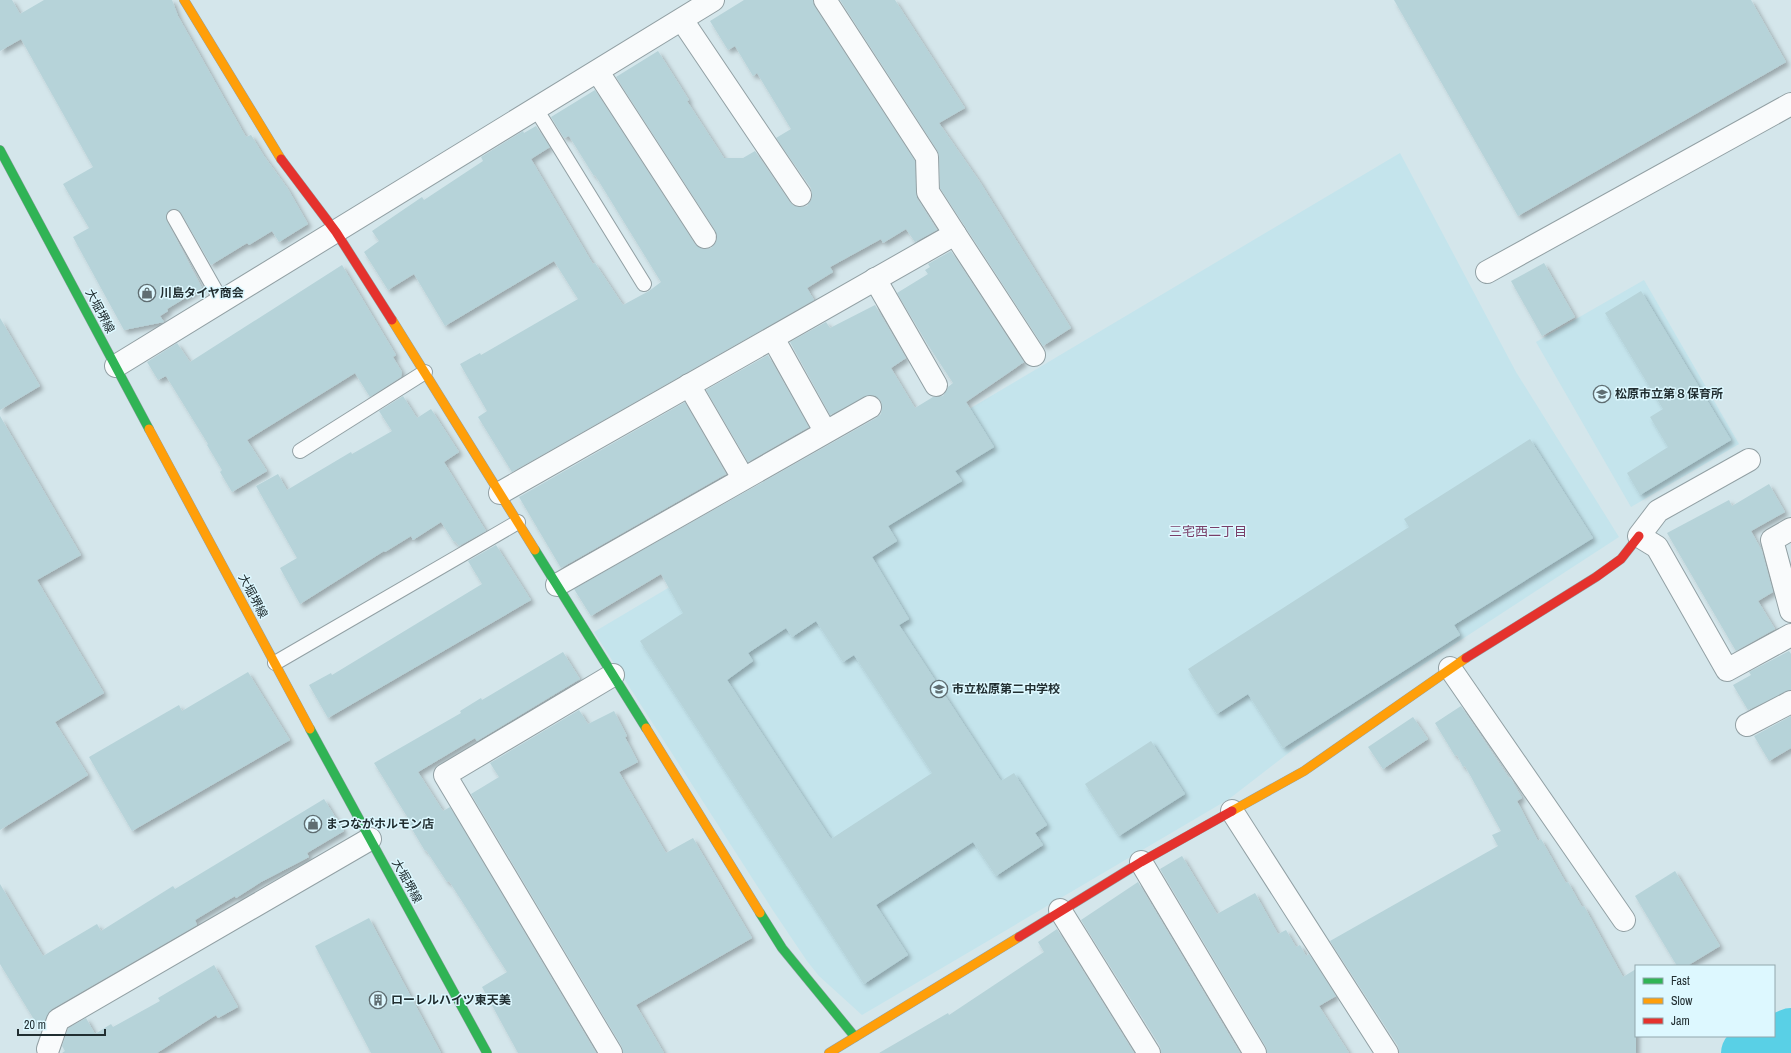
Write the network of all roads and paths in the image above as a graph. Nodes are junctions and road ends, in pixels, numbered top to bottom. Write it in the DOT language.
graph roads {
  1 [pos="184,0"];
  2 [pos="713,0"];
  3 [pos="825,0"];
  4 [pos="682,20"];
  5 [pos="598,72"];
  6 [pos="1791,104"];
  7 [pos="536,109"];
  8 [pos="0,150"];
  9 [pos="800,195"];
  10 [pos="174,217"];
  11 [pos="336,232"];
  12 [pos="955,234"];
  13 [pos="705,237"];
  14 [pos="1487,272"];
  15 [pos="875,280"];
  16 [pos="644,284"];
  17 [pos="222,302"];
  18 [pos="773,338"];
  19 [pos="1034,355"];
  20 [pos="116,366"];
  21 [pos="425,372"];
  22 [pos="689,385"];
  23 [pos="936,386"];
  24 [pos="870,407"];
  25 [pos="825,431"];
  26 [pos="300,451"];
  27 [pos="1749,460"];
  28 [pos="743,478"];
  29 [pos="500,493"];
  30 [pos="518,522"];
  31 [pos="1791,529"];
  32 [pos="1639,536"];
  33 [pos="557,585"];
  34 [pos="1791,611"];
  35 [pos="1791,635"];
  36 [pos="275,663"];
  37 [pos="1450,668"];
  38 [pos="613,675"];
  39 [pos="1791,702"];
  40 [pos="1747,725"];
  41 [pos="1232,811"];
  42 [pos="370,839"];
  43 [pos="1140,862"];
  44 [pos="1060,910"];
  45 [pos="1624,920"];
  46 [pos="855,1037"];
  47 [pos="48,1049"];
  48 [pos="487,1053"];
  49 [pos="611,1053"];
  50 [pos="829,1053"];
  51 [pos="1149,1053"];
  52 [pos="1255,1053"];
  53 [pos="1387,1053"];
  1 -- 11 [label="street"];
  2 -- 4 [label="street"];
  3 -- 12 [label="street"];
  4 -- 5 [label="street"];
  4 -- 9 [label="street"];
  5 -- 7 [label="street"];
  5 -- 13 [label="street"];
  6 -- 14 [label="street"];
  7 -- 11 [label="street"];
  7 -- 16 [label="lane"];
  8 -- 20 [label="street, 大堀堺線"];
  10 -- 17 [label="lane"];
  11 -- 17 [label="street"];
  11 -- 21 [label="street"];
  12 -- 15 [label="street"];
  12 -- 19 [label="street"];
  15 -- 18 [label="street"];
  15 -- 23 [label="street"];
  17 -- 20 [label="street"];
  18 -- 22 [label="street"];
  18 -- 25 [label="street"];
  20 -- 36 [label="street, 大堀堺線"];
  21 -- 26 [label="lane"];
  21 -- 29 [label="street"];
  22 -- 28 [label="street"];
  22 -- 29 [label="street"];
  24 -- 25 [label="street"];
  25 -- 28 [label="street"];
  27 -- 32 [label="street"];
  28 -- 33 [label="street"];
  29 -- 30 [label="street"];
  30 -- 33 [label="street"];
  30 -- 36 [label="lane"];
  31 -- 34 [label="street"];
  32 -- 35 [label="street"];
  32 -- 37 [label="street"];
  33 -- 38 [label="street"];
  36 -- 42 [label="street, 大堀堺線"];
  37 -- 41 [label="street"];
  37 -- 45 [label="street"];
  38 -- 46 [label="street"];
  38 -- 49 [label="street"];
  39 -- 40 [label="street"];
  41 -- 43 [label="street"];
  41 -- 53 [label="street"];
  42 -- 47 [label="street"];
  42 -- 48 [label="street, 大堀堺線"];
  43 -- 44 [label="street"];
  43 -- 52 [label="street"];
  44 -- 46 [label="street"];
  44 -- 51 [label="street"];
  46 -- 50 [label="street"];
}
